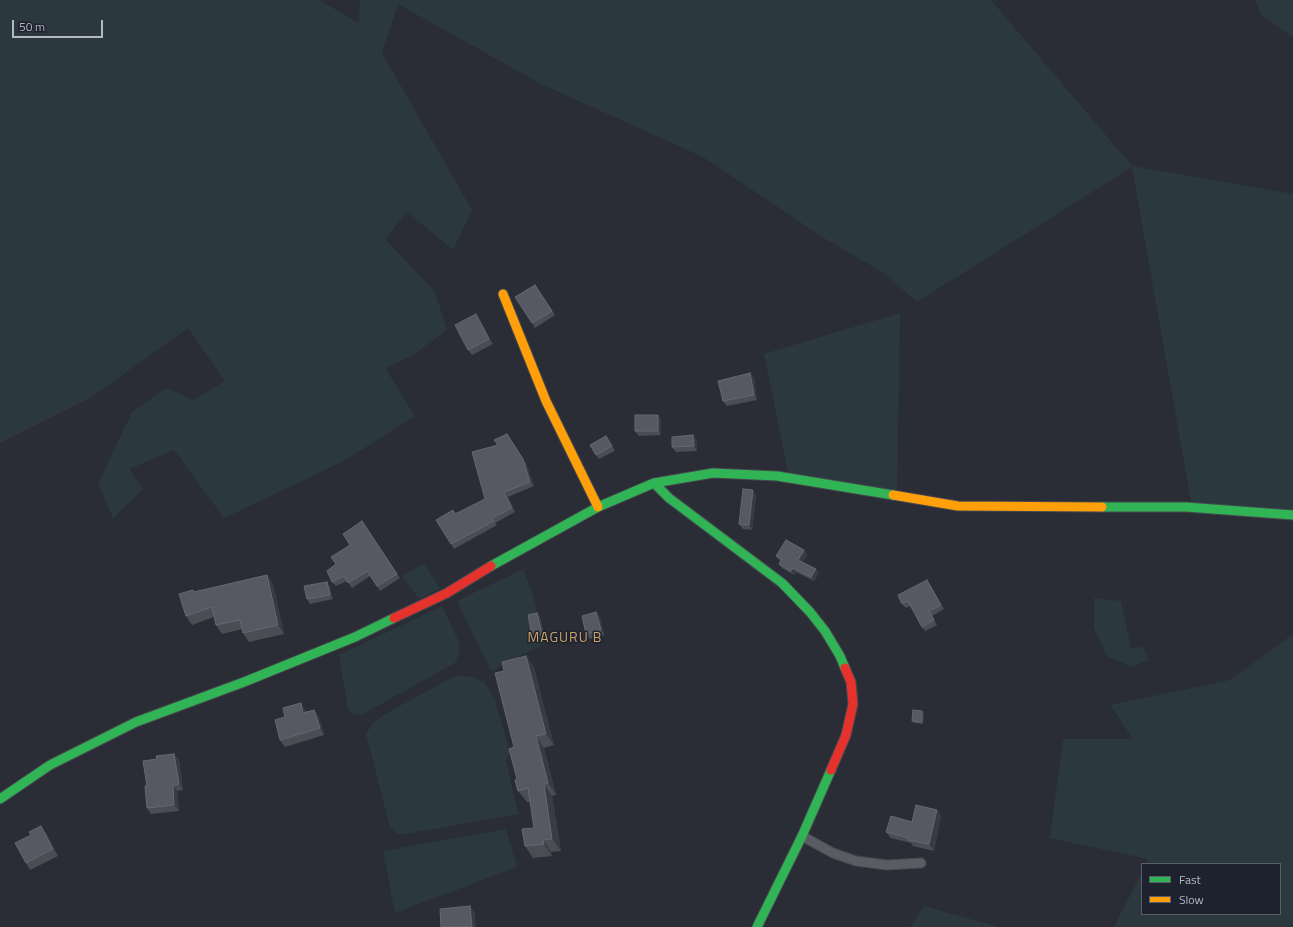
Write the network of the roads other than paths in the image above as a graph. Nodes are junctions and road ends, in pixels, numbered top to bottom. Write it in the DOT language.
graph roads {
  1 [pos="503,294"];
  2 [pos="654,483"];
  3 [pos="598,507"];
  4 [pos="1293,515"];
  5 [pos="0,799"];
  6 [pos="802,836"];
  7 [pos="921,863"];
  8 [pos="757,927"];
  1 -- 3 [label="street"];
  2 -- 3 [label="street"];
  2 -- 4 [label="street"];
  2 -- 6 [label="street"];
  3 -- 5 [label="street"];
  6 -- 7 [label="street"];
  6 -- 8 [label="street"];
}
